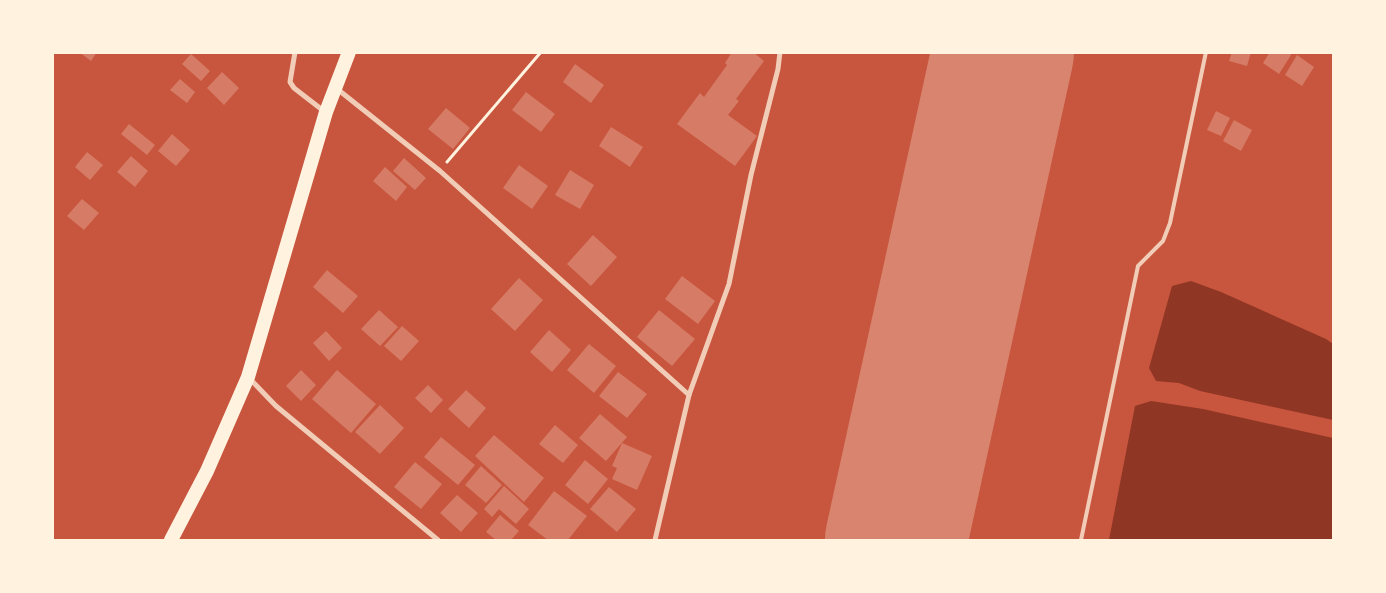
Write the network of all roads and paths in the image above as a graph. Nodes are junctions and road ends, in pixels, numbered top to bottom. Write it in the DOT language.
graph roads {
  1 [pos="295,52"];
  2 [pos="349,52"];
  3 [pos="541,52"];
  4 [pos="780,52"];
  5 [pos="1206,52"];
  6 [pos="336,88"];
  7 [pos="326,112"];
  8 [pos="440,171"];
  9 [pos="248,377"];
  10 [pos="690,395"];
  11 [pos="172,540"];
  12 [pos="438,540"];
  13 [pos="655,540"];
  14 [pos="1081,540"];
  1 -- 7 [label="street"];
  2 -- 6 [label="highway"];
  3 -- 8 [label="path"];
  4 -- 10 [label="street"];
  5 -- 14 [label="lane"];
  6 -- 7 [label="highway"];
  6 -- 8 [label="street"];
  7 -- 9 [label="highway"];
  8 -- 10 [label="street"];
  9 -- 11 [label="highway"];
  9 -- 12 [label="street"];
  10 -- 13 [label="street"];
}
